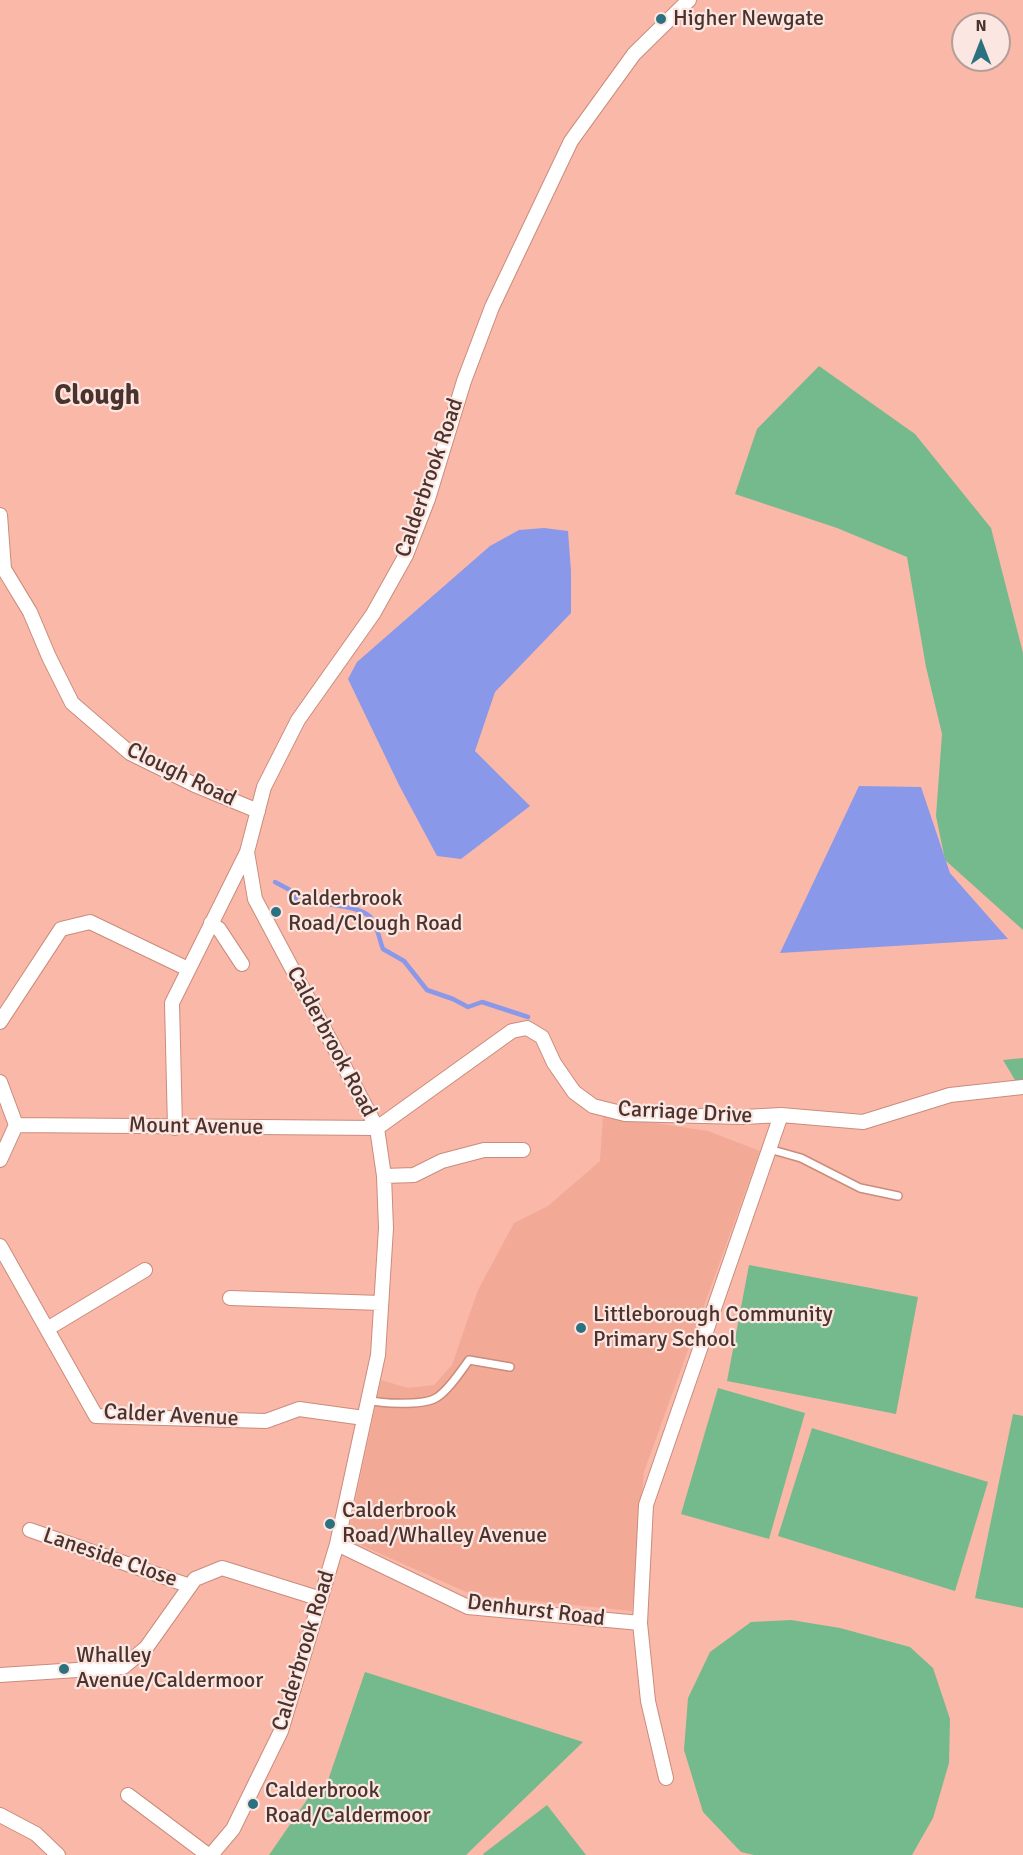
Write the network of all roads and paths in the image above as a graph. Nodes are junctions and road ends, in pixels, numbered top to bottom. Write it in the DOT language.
graph roads {
  1 [pos="689,0"];
  2 [pos="0,515"];
  3 [pos="258,811"];
  4 [pos="247,852"];
  5 [pos="211,923"];
  6 [pos="242,964"];
  7 [pos="188,969"];
  8 [pos="0,1022"];
  9 [pos="0,1082"];
  10 [pos="1023,1088"];
  11 [pos="781,1115"];
  12 [pos="16,1125"];
  13 [pos="175,1128"];
  14 [pos="377,1128"];
  15 [pos="523,1149"];
  16 [pos="769,1149"];
  17 [pos="0,1160"];
  18 [pos="384,1176"];
  19 [pos="898,1196"];
  20 [pos="0,1246"];
  21 [pos="145,1270"];
  22 [pos="230,1298"];
  23 [pos="381,1303"];
  24 [pos="46,1329"];
  25 [pos="510,1367"];
  26 [pos="368,1400"];
  27 [pos="364,1418"];
  28 [pos="30,1530"];
  29 [pos="337,1544"];
  30 [pos="190,1586"];
  31 [pos="321,1599"];
  32 [pos="640,1623"];
  33 [pos="0,1675"];
  34 [pos="666,1778"];
  35 [pos="128,1795"];
  36 [pos="0,1815"];
  37 [pos="58,1855"];
  38 [pos="210,1855"];
  1 -- 3 [label="street, Calderbrook Road"];
  2 -- 3 [label="street, Clough Road"];
  3 -- 4 [label="street, Calderbrook Road"];
  4 -- 5 [label="street"];
  4 -- 14 [label="street, Calderbrook Road"];
  5 -- 6 [label="street"];
  5 -- 7 [label="street"];
  7 -- 8 [label="street"];
  7 -- 13 [label="street"];
  9 -- 12 [label="street"];
  10 -- 11 [label="street, Carriage Drive"];
  11 -- 14 [label="street, Carriage Drive"];
  11 -- 16 [label="street"];
  12 -- 13 [label="street, Mount Avenue"];
  12 -- 17 [label="street"];
  13 -- 14 [label="street, Mount Avenue"];
  14 -- 18 [label="street, Calderbrook Road"];
  15 -- 18 [label="street"];
  16 -- 19 [label="lane"];
  16 -- 32 [label="street"];
  18 -- 23 [label="street, Calderbrook Road"];
  20 -- 24 [label="street, Calder Avenue"];
  21 -- 24 [label="street"];
  22 -- 23 [label="street"];
  23 -- 26 [label="street, Calderbrook Road"];
  24 -- 27 [label="street, Calder Avenue"];
  25 -- 26 [label="lane"];
  26 -- 27 [label="street, Calderbrook Road"];
  27 -- 29 [label="street, Calderbrook Road"];
  28 -- 30 [label="street, Laneside Close"];
  29 -- 31 [label="street, Calderbrook Road"];
  29 -- 32 [label="street, Denhurst Road"];
  30 -- 31 [label="street"];
  30 -- 33 [label="street"];
  31 -- 38 [label="street, Calderbrook Road"];
  32 -- 34 [label="street"];
  35 -- 38 [label="street"];
  36 -- 37 [label="street"];
}
